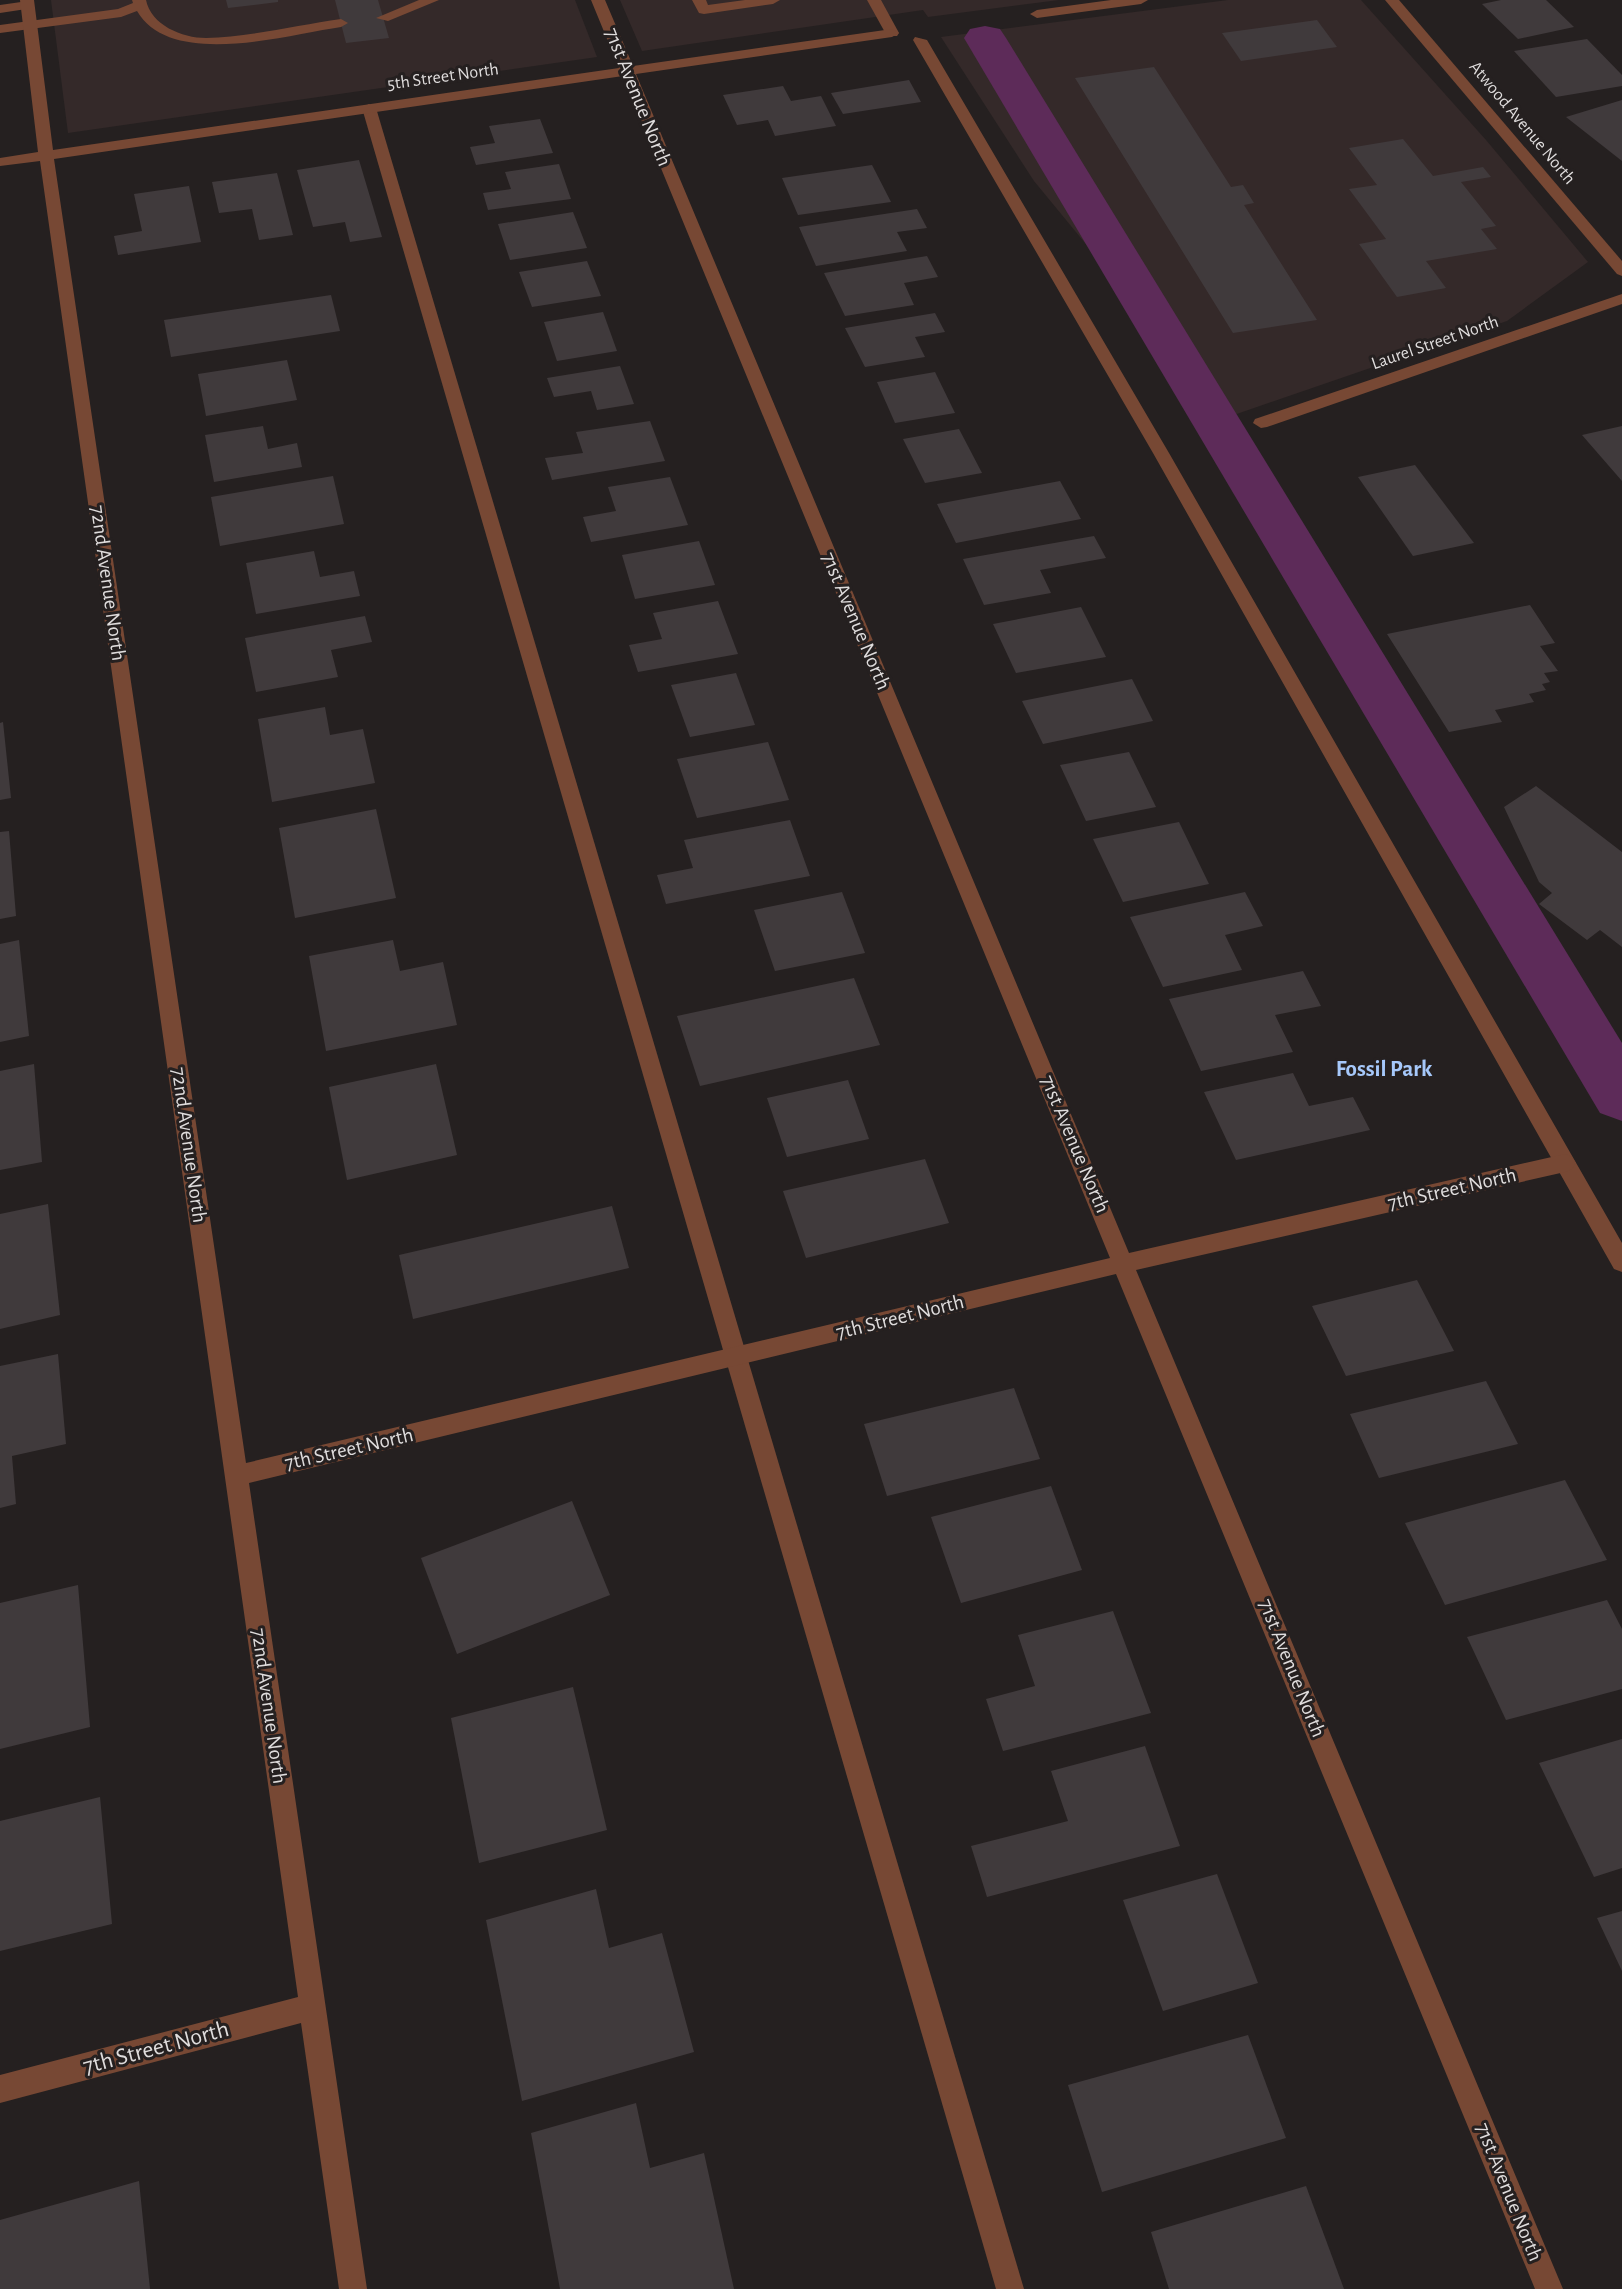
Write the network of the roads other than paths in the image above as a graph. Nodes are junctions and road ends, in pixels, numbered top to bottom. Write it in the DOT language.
graph roads {
  1 [pos="432,0"];
  2 [pos="598,0"];
  3 [pos="699,0"];
  4 [pos="773,0"];
  5 [pos="874,0"];
  6 [pos="1141,0"];
  7 [pos="1392,0"];
  8 [pos="140,2"];
  9 [pos="0,9"];
  10 [pos="29,10"];
  11 [pos="1037,13"];
  12 [pos="383,18"];
  13 [pos="341,23"];
  14 [pos="0,29"];
  15 [pos="920,40"];
  16 [pos="626,70"];
  17 [pos="369,108"];
  18 [pos="46,155"];
  19 [pos="0,162"];
  20 [pos="1622,271"];
  21 [pos="1622,299"];
  22 [pos="1261,423"];
  23 [pos="1565,1163"];
  24 [pos="1125,1263"];
  25 [pos="1622,1263"];
  26 [pos="738,1356"];
  27 [pos="236,1476"];
  28 [pos="312,2007"];
  29 [pos="0,2089"];
  30 [pos="353,2289"];
  31 [pos="1010,2289"];
  32 [pos="1549,2289"];
  1 -- 12 [label="street"];
  2 -- 16 [label="street, 71st Avenue North"];
  3 -- 4 [label="street"];
  5 -- 16 [label="street, 5th Street North"];
  6 -- 11 [label="street"];
  7 -- 20 [label="street, Atwood Avenue North"];
  8 -- 10 [label="street"];
  8 -- 13 [label="street"];
  9 -- 10 [label="street"];
  10 -- 14 [label="street"];
  10 -- 18 [label="street, 72nd Avenue North"];
  15 -- 23 [label="street"];
  16 -- 17 [label="street, 5th Street North"];
  16 -- 24 [label="street, 71st Avenue North"];
  17 -- 18 [label="street, 5th Street North"];
  17 -- 26 [label="street"];
  18 -- 19 [label="street, 5th Street North"];
  18 -- 27 [label="street, 72nd Avenue North"];
  21 -- 22 [label="street, Laurel Street North"];
  23 -- 24 [label="street, 7th Street North"];
  23 -- 25 [label="street"];
  24 -- 26 [label="street, 7th Street North"];
  24 -- 32 [label="street, 71st Avenue North"];
  26 -- 27 [label="street, 7th Street North"];
  26 -- 31 [label="street"];
  27 -- 28 [label="street, 72nd Avenue North"];
  28 -- 29 [label="street, 7th Street North"];
  28 -- 30 [label="street, 72nd Avenue North"];
}
